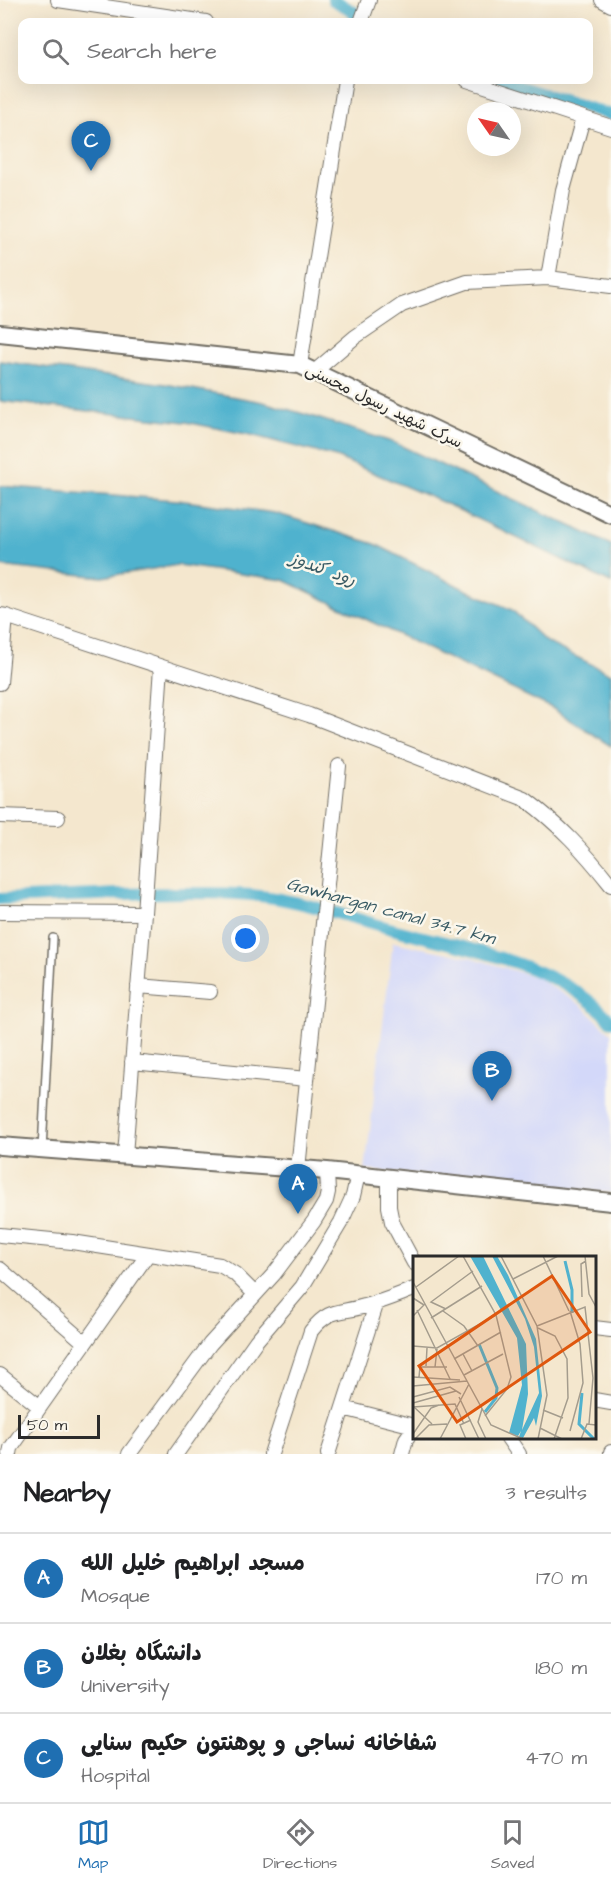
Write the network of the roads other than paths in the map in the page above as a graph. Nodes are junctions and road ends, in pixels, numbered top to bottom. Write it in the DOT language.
graph roads {
  1 [pos="58,0"];
  2 [pos="369,0"];
  3 [pos="602,0"];
  4 [pos="611,5"];
  5 [pos="179,18"];
  6 [pos="362,18"];
  7 [pos="344,84"];
  8 [pos="479,84"];
  9 [pos="583,118"];
  10 [pos="611,127"];
  11 [pos="548,278"];
  12 [pos="611,286"];
  13 [pos="0,333"];
  14 [pos="307,368"];
  15 [pos="611,514"];
  16 [pos="3,616"];
  17 [pos="161,667"];
  18 [pos="0,683"];
  19 [pos="339,766"];
  20 [pos="0,816"];
  21 [pos="58,818"];
  22 [pos="611,885"];
  23 [pos="0,912"];
  24 [pos="144,913"];
  25 [pos="53,938"];
  26 [pos="138,986"];
  27 [pos="210,992"];
  28 [pos="132,1062"];
  29 [pos="307,1079"];
  30 [pos="0,1146"];
  31 [pos="42,1150"];
  32 [pos="125,1155"];
  33 [pos="298,1169"];
  34 [pos="327,1171"];
  35 [pos="358,1174"];
  36 [pos="389,1178"];
  37 [pos="611,1202"];
  38 [pos="0,1235"];
  39 [pos="148,1254"];
  40 [pos="413,1261"];
  41 [pos="0,1269"];
  42 [pos="413,1289"];
  43 [pos="255,1294"];
  44 [pos="377,1302"];
  45 [pos="596,1329"];
  46 [pos="611,1330"];
  47 [pos="85,1343"];
  48 [pos="0,1375"];
  49 [pos="596,1400"];
  50 [pos="611,1403"];
  51 [pos="40,1407"];
  52 [pos="343,1408"];
  53 [pos="413,1427"];
  54 [pos="413,1428"];
  55 [pos="509,1439"];
  56 [pos="10,1454"];
  57 [pos="129,1454"];
  58 [pos="176,1454"];
  59 [pos="271,1454"];
  60 [pos="327,1454"];
  61 [pos="402,1454"];
  62 [pos="519,1454"];
  1 -- 5 [label="street"];
  2 -- 6 [label="street"];
  3 -- 4 [label="street"];
  7 -- 14 [label="street"];
  8 -- 9 [label="street"];
  9 -- 10 [label="street"];
  9 -- 11 [label="street"];
  11 -- 12 [label="street"];
  11 -- 14 [label="street"];
  13 -- 14 [label="street, سرک شهید رسول محسنی"];
  14 -- 15 [label="street, سرک شهید رسول محسنی"];
  16 -- 17 [label="street"];
  16 -- 18 [label="street"];
  17 -- 22 [label="street"];
  17 -- 24 [label="street"];
  19 -- 29 [label="street"];
  20 -- 21 [label="street"];
  23 -- 24 [label="street"];
  24 -- 26 [label="street"];
  25 -- 31 [label="lane"];
  26 -- 27 [label="street"];
  26 -- 28 [label="street"];
  28 -- 29 [label="street"];
  28 -- 32 [label="street"];
  29 -- 33 [label="street"];
  30 -- 31 [label="street"];
  31 -- 32 [label="street"];
  32 -- 33 [label="street"];
  33 -- 34 [label="street"];
  34 -- 35 [label="street"];
  34 -- 43 [label="street"];
  35 -- 36 [label="street"];
  35 -- 58 [label="street"];
  36 -- 37 [label="street"];
  36 -- 40 [label="street"];
  38 -- 39 [label="street"];
  39 -- 43 [label="street"];
  39 -- 47 [label="street"];
  41 -- 47 [label="street"];
  42 -- 44 [label="street"];
  43 -- 57 [label="street"];
  44 -- 52 [label="street"];
  44 -- 59 [label="street"];
  45 -- 46 [label="street"];
  47 -- 51 [label="street"];
  48 -- 51 [label="street"];
  49 -- 50 [label="street"];
  51 -- 56 [label="street"];
  52 -- 53 [label="street"];
  52 -- 60 [label="street"];
  54 -- 61 [label="street"];
  55 -- 62 [label="street"];
}
